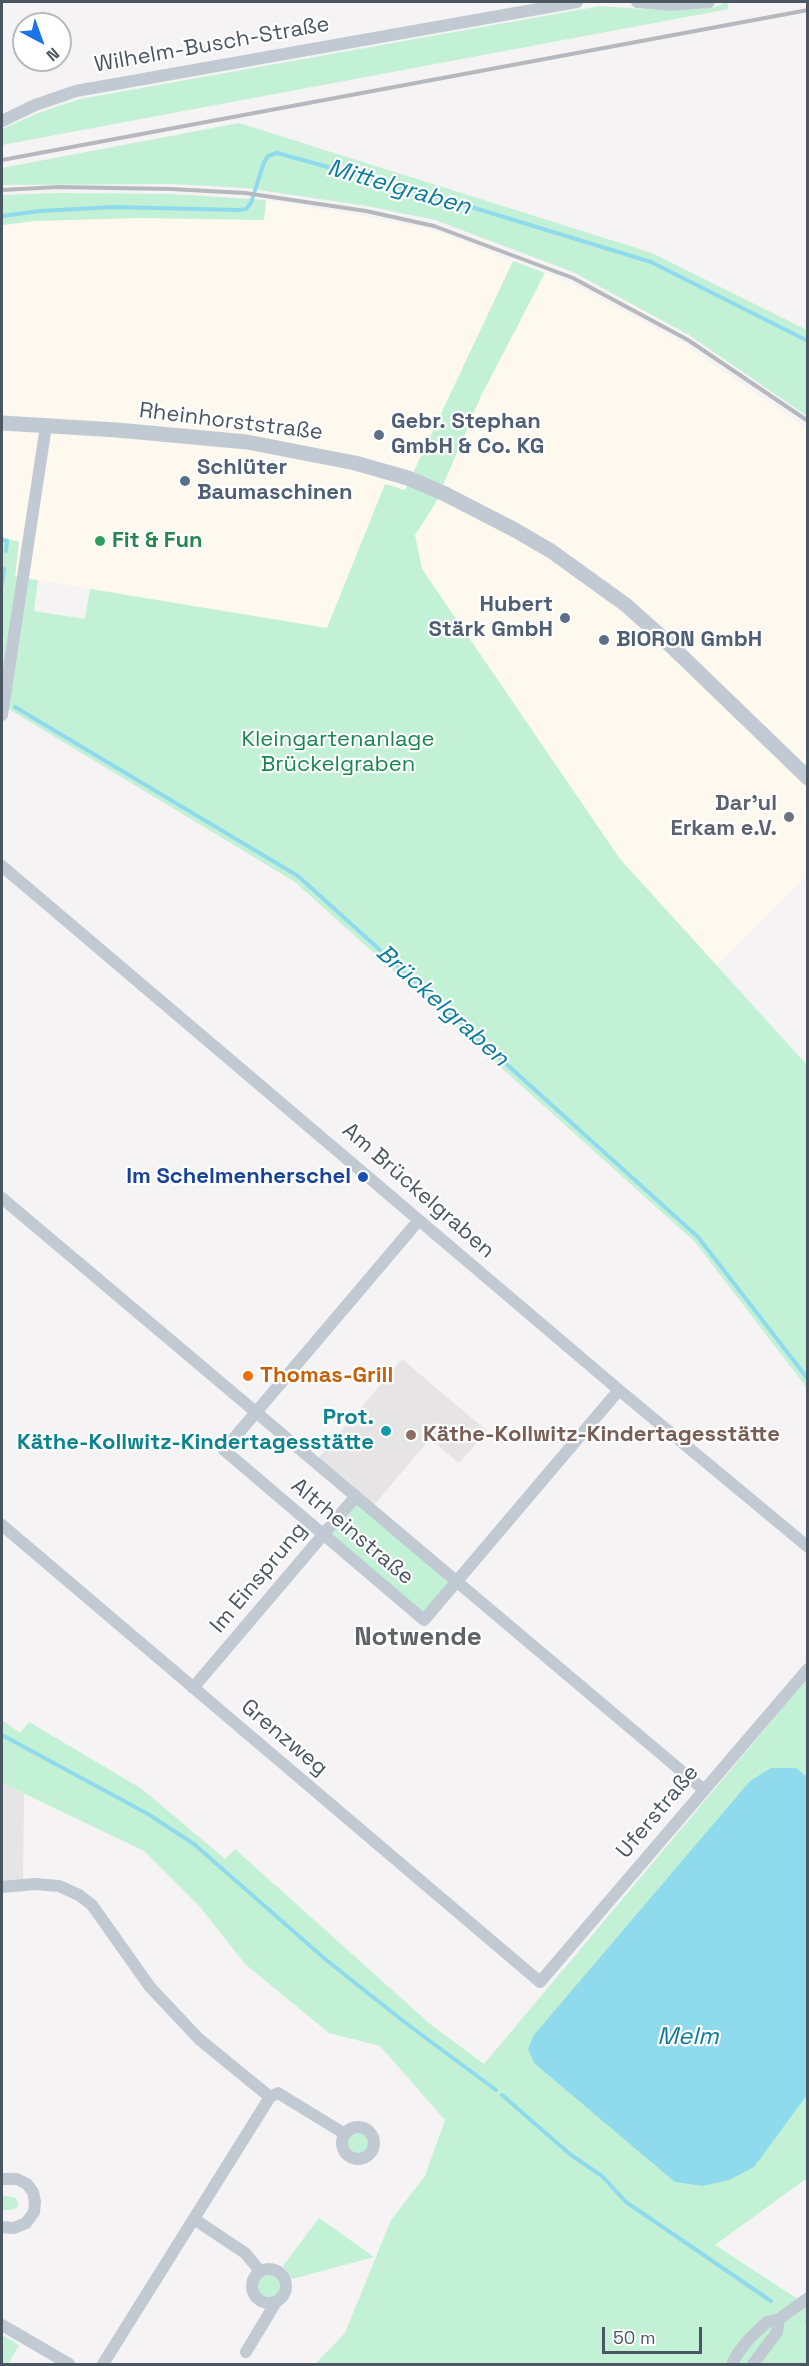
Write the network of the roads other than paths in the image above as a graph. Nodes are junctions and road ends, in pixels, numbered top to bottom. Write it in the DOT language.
graph roads {
  1 [pos="577,2"];
  2 [pos="637,2"];
  3 [pos="709,2"];
  4 [pos="2,122"];
  5 [pos="2,423"];
  6 [pos="46,426"];
  7 [pos="2,715"];
  8 [pos="807,778"];
  9 [pos="2,866"];
  10 [pos="2,1198"];
  11 [pos="418,1220"];
  12 [pos="619,1390"];
  13 [pos="256,1412"];
  14 [pos="356,1496"];
  15 [pos="2,1525"];
  16 [pos="323,1535"];
  17 [pos="807,1547"];
  18 [pos="457,1581"];
  19 [pos="807,1669"];
  20 [pos="193,1688"];
  21 [pos="704,1790"];
  22 [pos="2,1887"];
  23 [pos="540,1982"];
  24 [pos="270,2097"];
  25 [pos="345,2134"];
  26 [pos="2,2179"];
  27 [pos="194,2219"];
  28 [pos="2,2228"];
  29 [pos="260,2271"];
  30 [pos="807,2298"];
  31 [pos="276,2302"];
  32 [pos="779,2319"];
  33 [pos="2,2325"];
  34 [pos="246,2352"];
  35 [pos="69,2364"];
  36 [pos="103,2364"];
  37 [pos="732,2364"];
  38 [pos="753,2364"];
  1 -- 4 [label="street, Wilhelm-Busch-Straße"];
  2 -- 3 [label="street"];
  5 -- 6 [label="street, Rheinhorststraße"];
  6 -- 7 [label="street"];
  6 -- 8 [label="street, Rheinhorststraße"];
  9 -- 11 [label="street, Am Brückelgraben"];
  10 -- 13 [label="street, Altrheinstraße"];
  11 -- 12 [label="street, Am Brückelgraben"];
  11 -- 13 [label="street"];
  12 -- 17 [label="street, Am Brückelgraben"];
  12 -- 18 [label="street"];
  13 -- 14 [label="street, Altrheinstraße"];
  13 -- 16 [label="street, Altrheinstraße"];
  14 -- 16 [label="street, Im Einsprung"];
  14 -- 18 [label="street, Altrheinstraße"];
  15 -- 20 [label="street, Grenzweg"];
  16 -- 18 [label="street, Altrheinstraße"];
  16 -- 20 [label="street, Im Einsprung"];
  18 -- 21 [label="street, Altrheinstraße"];
  19 -- 21 [label="street, Uferstraße"];
  20 -- 23 [label="street, Grenzweg"];
  21 -- 23 [label="street, Uferstraße"];
  22 -- 24 [label="street"];
  24 -- 25 [label="street"];
  24 -- 27 [label="street"];
  26 -- 28 [label="street"];
  27 -- 29 [label="street"];
  27 -- 36 [label="street"];
  29 -- 31 [label="street"];
  29 -- 31 [label="street"];
  30 -- 32 [label="street"];
  31 -- 34 [label="street"];
  32 -- 37 [label="street"];
  32 -- 38 [label="street"];
  33 -- 35 [label="street"];
}
